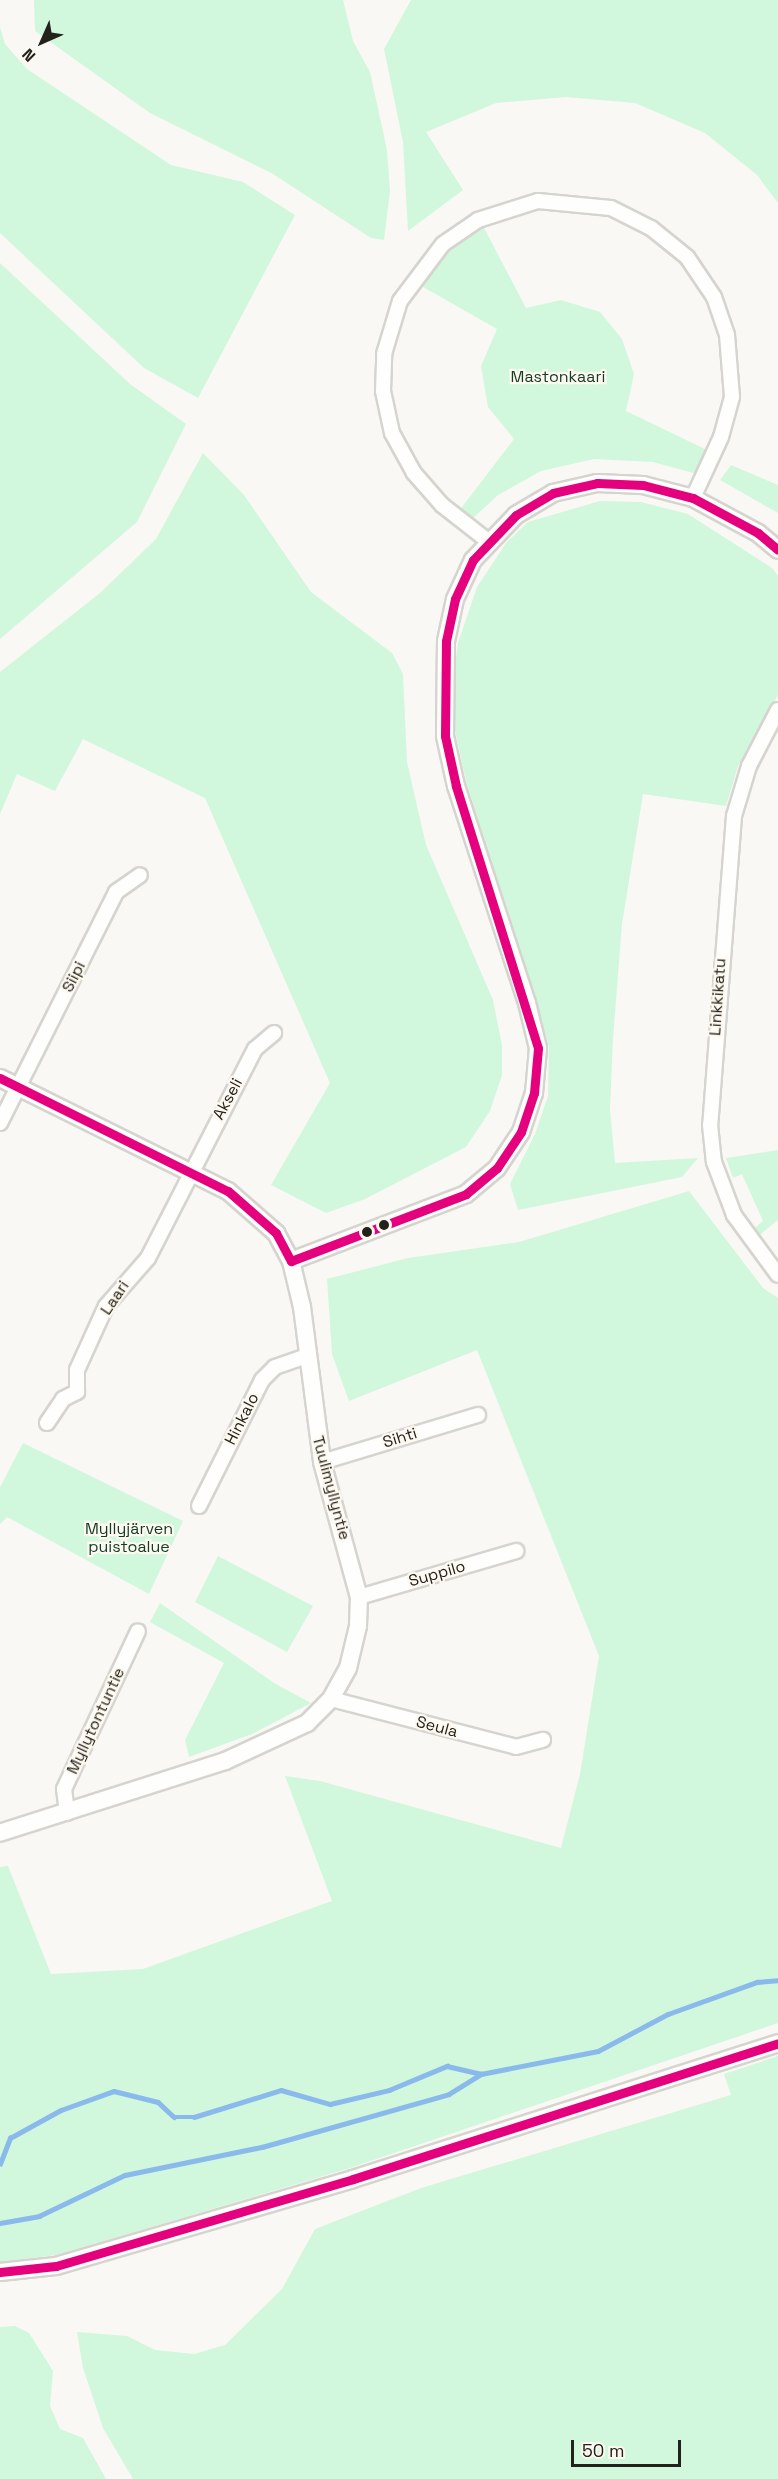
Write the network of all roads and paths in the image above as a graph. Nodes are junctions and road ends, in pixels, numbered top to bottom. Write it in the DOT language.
graph roads {
  1 [pos="693,498"];
  2 [pos="488,541"];
  3 [pos="778,550"];
  4 [pos="778,710"];
  5 [pos="140,875"];
  6 [pos="274,1033"];
  7 [pos="0,1078"];
  8 [pos="18,1087"];
  9 [pos="0,1123"];
  10 [pos="192,1171"];
  11 [pos="291,1261"];
  12 [pos="778,1275"];
  13 [pos="307,1356"];
  14 [pos="478,1415"];
  15 [pos="47,1423"];
  16 [pos="322,1462"];
  17 [pos="199,1506"];
  18 [pos="516,1551"];
  19 [pos="359,1597"];
  20 [pos="138,1631"];
  21 [pos="331,1699"];
  22 [pos="543,1740"];
  23 [pos="67,1813"];
  24 [pos="0,1833"];
  25 [pos="778,2043"];
  26 [pos="0,2272"];
  1 -- 2 [label="street"];
  1 -- 2 [label="street"];
  1 -- 3 [label="street"];
  2 -- 11 [label="street"];
  4 -- 12 [label="street, Linkkikatu"];
  5 -- 8 [label="street, Siipi"];
  6 -- 10 [label="street, Akseli"];
  7 -- 8 [label="street, Tuulimyllyntie"];
  8 -- 9 [label="street, Siipi"];
  8 -- 10 [label="street, Tuulimyllyntie"];
  10 -- 11 [label="street, Tuulimyllyntie"];
  10 -- 15 [label="street, Laari"];
  11 -- 13 [label="street, Tuulimyllyntie"];
  13 -- 16 [label="street, Tuulimyllyntie"];
  13 -- 17 [label="street, Hinkalo"];
  14 -- 16 [label="street, Sihti"];
  16 -- 19 [label="street, Tuulimyllyntie"];
  18 -- 19 [label="street, Suppilo"];
  19 -- 21 [label="street, Tuulimyllyntie"];
  20 -- 23 [label="street, Myllytontuntie"];
  21 -- 22 [label="street, Seula"];
  21 -- 23 [label="street, Tuulimyllyntie"];
  23 -- 24 [label="street, Tuulimyllyntie"];
  25 -- 26 [label="street"];
}
